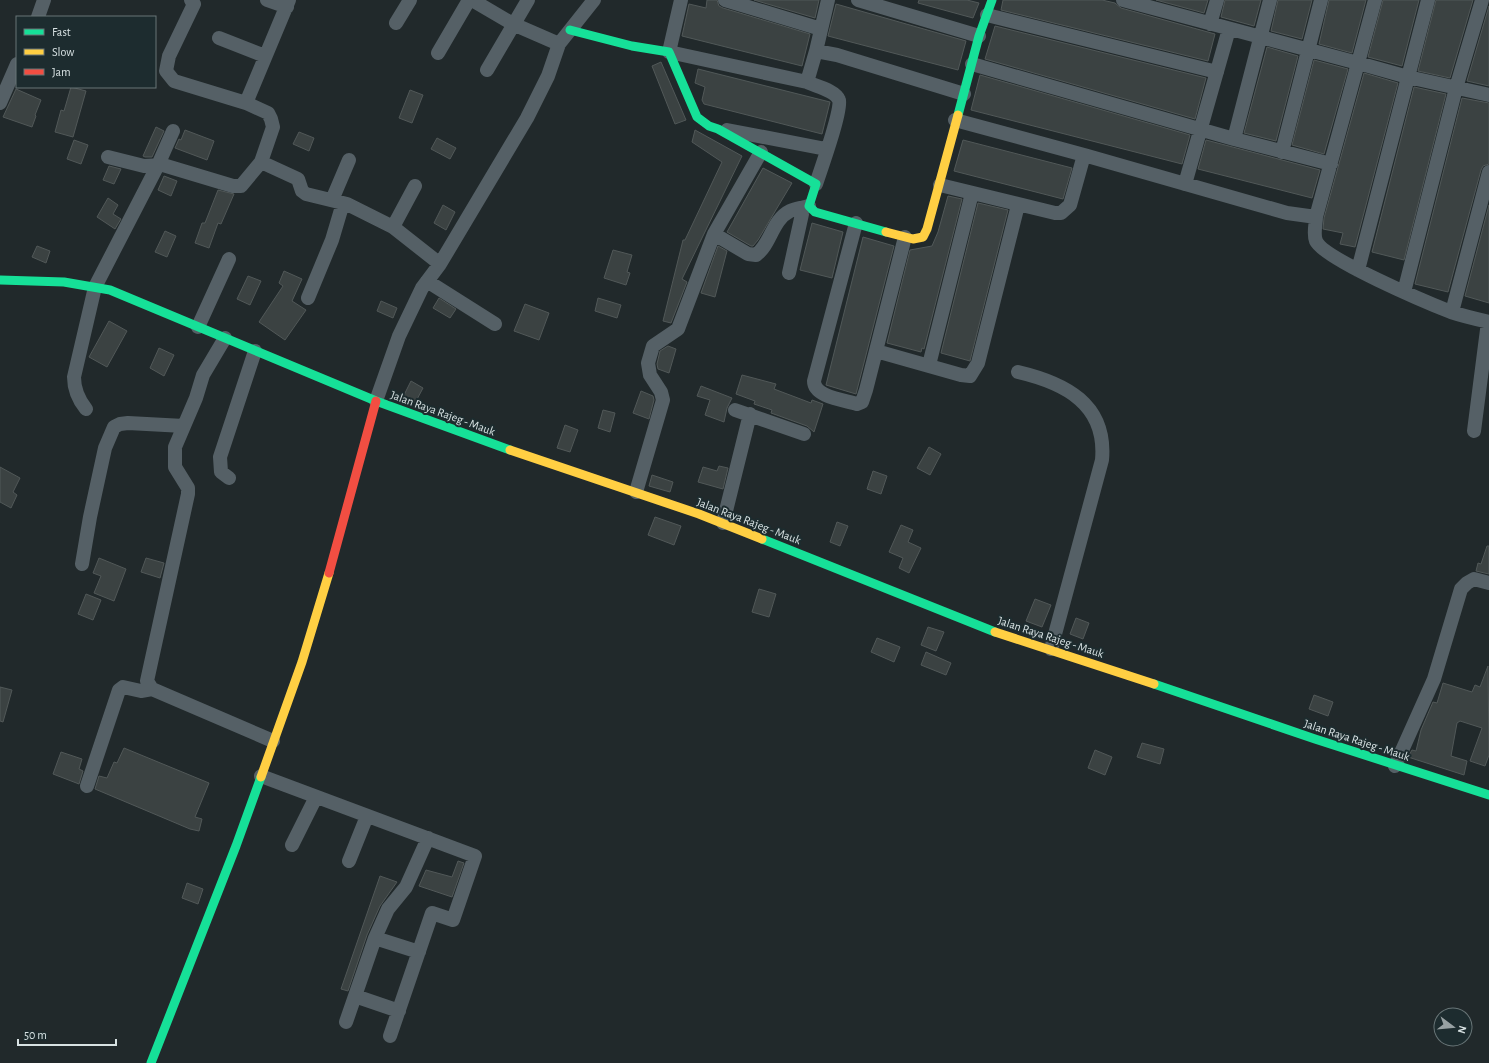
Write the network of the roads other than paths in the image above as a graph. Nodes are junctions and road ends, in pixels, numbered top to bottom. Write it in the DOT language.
graph roads {
  1 [pos="44,0"];
  2 [pos="266,0"];
  3 [pos="410,0"];
  4 [pos="470,0"];
  5 [pos="528,0"];
  6 [pos="594,0"];
  7 [pos="681,0"];
  8 [pos="724,0"];
  9 [pos="828,0"];
  10 [pos="856,0"];
  11 [pos="992,0"];
  12 [pos="1123,0"];
  13 [pos="1217,0"];
  14 [pos="1270,0"];
  15 [pos="1321,0"];
  16 [pos="1375,0"];
  17 [pos="1428,0"];
  18 [pos="1482,0"];
  19 [pos="194,1"];
  20 [pos="288,3"];
  21 [pos="987,15"];
  22 [pos="38,16"];
  23 [pos="396,23"];
  24 [pos="513,24"];
  25 [pos="1210,24"];
  26 [pos="821,29"];
  27 [pos="1229,29"];
  28 [pos="570,30"];
  29 [pos="979,36"];
  30 [pos="1260,36"];
  31 [pos="219,38"];
  32 [pos="559,44"];
  33 [pos="1309,50"];
  34 [pos="816,51"];
  35 [pos="669,52"];
  36 [pos="438,53"];
  37 [pos="265,56"];
  38 [pos="1358,63"];
  39 [pos="972,64"];
  40 [pos="16,66"];
  41 [pos="487,70"];
  42 [pos="1217,72"];
  43 [pos="1408,77"];
  44 [pos="807,82"];
  45 [pos="1456,88"];
  46 [pos="964,94"];
  47 [pos="1489,95"];
  48 [pos="246,103"];
  49 [pos="0,104"];
  50 [pos="955,120"];
  51 [pos="718,129"];
  52 [pos="1199,129"];
  53 [pos="173,131"];
  54 [pos="1234,139"];
  55 [pos="826,149"];
  56 [pos="761,152"];
  57 [pos="1282,152"];
  58 [pos="1084,155"];
  59 [pos="108,157"];
  60 [pos="348,160"];
  61 [pos="262,162"];
  62 [pos="1331,164"];
  63 [pos="158,165"];
  64 [pos="1489,172"];
  65 [pos="816,184"];
  66 [pos="1185,184"];
  67 [pos="940,185"];
  68 [pos="415,186"];
  69 [pos="972,193"];
  70 [pos="337,202"];
  71 [pos="1018,204"];
  72 [pos="804,207"];
  73 [pos="1316,217"];
  74 [pos="856,223"];
  75 [pos="393,227"];
  76 [pos="714,234"];
  77 [pos="905,237"];
  78 [pos="230,258"];
  79 [pos="440,264"];
  80 [pos="1358,270"];
  81 [pos="789,272"];
  82 [pos="0,280"];
  83 [pos="427,281"];
  84 [pos="95,287"];
  85 [pos="1404,292"];
  86 [pos="308,298"];
  87 [pos="1452,312"];
  88 [pos="1488,322"];
  89 [pos="495,324"];
  90 [pos="198,327"];
  91 [pos="225,338"];
  92 [pos="255,351"];
  93 [pos="876,351"];
  94 [pos="928,365"];
  95 [pos="1018,372"];
  96 [pos="376,401"];
  97 [pos="86,409"];
  98 [pos="735,410"];
  99 [pos="750,414"];
  100 [pos="184,426"];
  101 [pos="1474,431"];
  102 [pos="804,434"];
  103 [pos="229,478"];
  104 [pos="636,492"];
  105 [pos="723,523"];
  106 [pos="82,564"];
  107 [pos="1489,583"];
  108 [pos="1051,649"];
  109 [pos="152,689"];
  110 [pos="273,742"];
  111 [pos="1395,766"];
  112 [pos="261,776"];
  113 [pos="87,786"];
  114 [pos="1487,790"];
  115 [pos="316,797"];
  116 [pos="367,816"];
  117 [pos="428,838"];
  118 [pos="292,844"];
  119 [pos="350,861"];
  120 [pos="375,938"];
  121 [pos="419,952"];
  122 [pos="355,996"];
  123 [pos="399,1011"];
  124 [pos="346,1022"];
  125 [pos="390,1036"];
  126 [pos="151,1063"];
  1 -- 22 [label="street"];
  2 -- 20 [label="street"];
  3 -- 23 [label="street"];
  4 -- 24 [label="street"];
  4 -- 36 [label="street"];
  5 -- 24 [label="street"];
  6 -- 28 [label="street"];
  7 -- 35 [label="street"];
  8 -- 26 [label="street"];
  9 -- 26 [label="street"];
  10 -- 29 [label="street"];
  11 -- 21 [label="main road"];
  12 -- 25 [label="street"];
  13 -- 25 [label="street"];
  14 -- 30 [label="street"];
  15 -- 33 [label="street"];
  16 -- 38 [label="street"];
  17 -- 43 [label="street"];
  18 -- 45 [label="street"];
  19 -- 48 [label="street"];
  20 -- 37 [label="street"];
  21 -- 29 [label="main road"];
  21 -- 42 [label="street"];
  24 -- 32 [label="street"];
  24 -- 41 [label="street"];
  25 -- 27 [label="street"];
  26 -- 34 [label="street"];
  27 -- 30 [label="street"];
  27 -- 42 [label="street"];
  28 -- 32 [label="street"];
  28 -- 35 [label="main road"];
  29 -- 39 [label="main road"];
  30 -- 33 [label="street"];
  30 -- 54 [label="street"];
  31 -- 37 [label="street"];
  32 -- 79 [label="street"];
  33 -- 38 [label="street"];
  33 -- 57 [label="street"];
  34 -- 44 [label="street"];
  34 -- 46 [label="street"];
  35 -- 44 [label="street"];
  35 -- 51 [label="main road"];
  37 -- 48 [label="street"];
  38 -- 43 [label="street"];
  38 -- 62 [label="street"];
  39 -- 46 [label="main road"];
  39 -- 52 [label="street"];
  40 -- 49 [label="street"];
  42 -- 52 [label="street"];
  43 -- 45 [label="street"];
  43 -- 80 [label="street"];
  44 -- 55 [label="street"];
  45 -- 47 [label="street"];
  45 -- 85 [label="street"];
  46 -- 50 [label="main road"];
  48 -- 61 [label="street"];
  50 -- 58 [label="street"];
  50 -- 67 [label="main road"];
  51 -- 55 [label="street"];
  51 -- 56 [label="main road"];
  52 -- 54 [label="street"];
  52 -- 66 [label="street"];
  53 -- 63 [label="street"];
  54 -- 57 [label="street"];
  55 -- 65 [label="street"];
  56 -- 65 [label="main road"];
  56 -- 76 [label="street"];
  57 -- 62 [label="street"];
  58 -- 66 [label="street"];
  58 -- 71 [label="street"];
  59 -- 63 [label="street"];
  60 -- 70 [label="street"];
  61 -- 63 [label="street"];
  61 -- 70 [label="street"];
  62 -- 73 [label="street"];
  63 -- 84 [label="street"];
  64 -- 87 [label="street"];
  65 -- 72 [label="main road"];
  66 -- 73 [label="street"];
  67 -- 69 [label="street"];
  67 -- 77 [label="main road"];
  68 -- 75 [label="street"];
  69 -- 71 [label="street"];
  69 -- 94 [label="street"];
  70 -- 75 [label="street"];
  70 -- 86 [label="street"];
  71 -- 94 [label="street"];
  72 -- 74 [label="main road"];
  72 -- 76 [label="street"];
  72 -- 81 [label="street"];
  73 -- 80 [label="street"];
  74 -- 77 [label="main road"];
  74 -- 93 [label="street"];
  75 -- 79 [label="street"];
  76 -- 104 [label="street"];
  77 -- 93 [label="street"];
  78 -- 90 [label="street"];
  79 -- 83 [label="street"];
  80 -- 85 [label="street"];
  82 -- 84 [label="main road, Jalan Raya Rajeg - Mauk"];
  83 -- 89 [label="street"];
  83 -- 96 [label="street"];
  84 -- 90 [label="main road, Jalan Raya Rajeg - Mauk"];
  84 -- 97 [label="street"];
  85 -- 87 [label="street"];
  87 -- 88 [label="street"];
  88 -- 101 [label="street"];
  90 -- 91 [label="main road, Jalan Raya Rajeg - Mauk"];
  91 -- 92 [label="main road, Jalan Raya Rajeg - Mauk"];
  91 -- 100 [label="street"];
  92 -- 96 [label="main road, Jalan Raya Rajeg - Mauk"];
  92 -- 103 [label="street"];
  93 -- 94 [label="street"];
  95 -- 108 [label="street"];
  96 -- 104 [label="main road, Jalan Raya Rajeg - Mauk"];
  96 -- 110 [label="main road"];
  98 -- 99 [label="street"];
  99 -- 102 [label="street"];
  99 -- 105 [label="street"];
  100 -- 106 [label="street"];
  100 -- 109 [label="street"];
  104 -- 105 [label="main road, Jalan Raya Rajeg - Mauk"];
  105 -- 108 [label="main road, Jalan Raya Rajeg - Mauk"];
  107 -- 111 [label="street"];
  108 -- 111 [label="main road, Jalan Raya Rajeg - Mauk"];
  109 -- 110 [label="street"];
  109 -- 113 [label="street"];
  110 -- 112 [label="main road"];
  111 -- 114 [label="main road, Jalan Raya Rajeg - Mauk"];
  112 -- 115 [label="street"];
  112 -- 126 [label="main road"];
  115 -- 116 [label="street"];
  115 -- 118 [label="street"];
  116 -- 117 [label="street"];
  116 -- 119 [label="street"];
  117 -- 120 [label="street"];
  117 -- 121 [label="street"];
  120 -- 121 [label="street"];
  120 -- 122 [label="street"];
  121 -- 123 [label="street"];
  122 -- 123 [label="street"];
  122 -- 124 [label="street"];
  123 -- 125 [label="street"];
}
